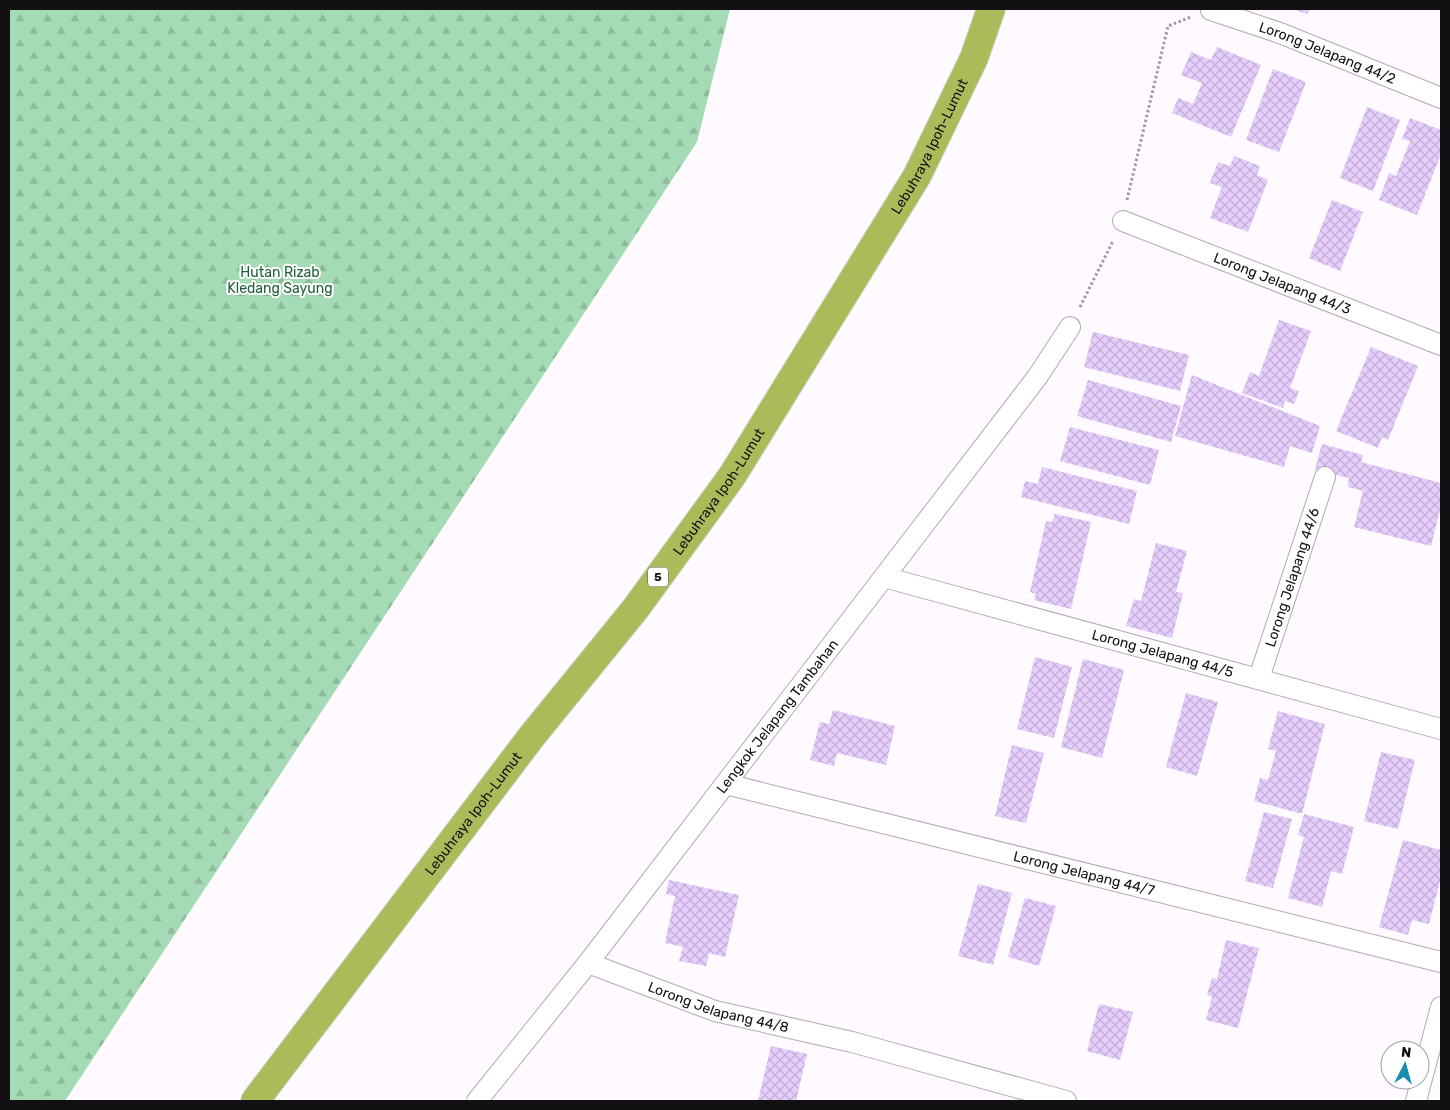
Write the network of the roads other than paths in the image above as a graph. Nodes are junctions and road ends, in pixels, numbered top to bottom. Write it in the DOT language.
graph roads {
  1 [pos="991,9"];
  2 [pos="1210,10"];
  3 [pos="1441,98"];
  4 [pos="1123,221"];
  5 [pos="1070,327"];
  6 [pos="1441,345"];
  7 [pos="1325,477"];
  8 [pos="884,577"];
  9 [pos="1259,678"];
  10 [pos="1441,729"];
  11 [pos="726,784"];
  12 [pos="1441,962"];
  13 [pos="588,963"];
  14 [pos="1441,1007"];
  15 [pos="255,1101"];
  16 [pos="478,1101"];
  17 [pos="1066,1101"];
  18 [pos="1416,1101"];
  1 -- 15 [label="highway, Lebuhraya Ipoh-Lumut / 5"];
  2 -- 3 [label="street, Lorong Jelapang 44/2"];
  4 -- 6 [label="street, Lorong Jelapang 44/3"];
  5 -- 8 [label="street, Lengkok Jelapang Tambahan"];
  7 -- 9 [label="street, Lorong Jelapang 44/6"];
  8 -- 9 [label="street, Lorong Jelapang 44/5"];
  8 -- 11 [label="street, Lengkok Jelapang Tambahan"];
  9 -- 10 [label="street, Lorong Jelapang 44/5"];
  11 -- 12 [label="street, Lorong Jelapang 44/7"];
  11 -- 13 [label="street, Lengkok Jelapang Tambahan"];
  13 -- 16 [label="street, Lengkok Jelapang Tambahan"];
  13 -- 17 [label="street, Lorong Jelapang 44/8"];
  14 -- 18 [label="street"];
}
